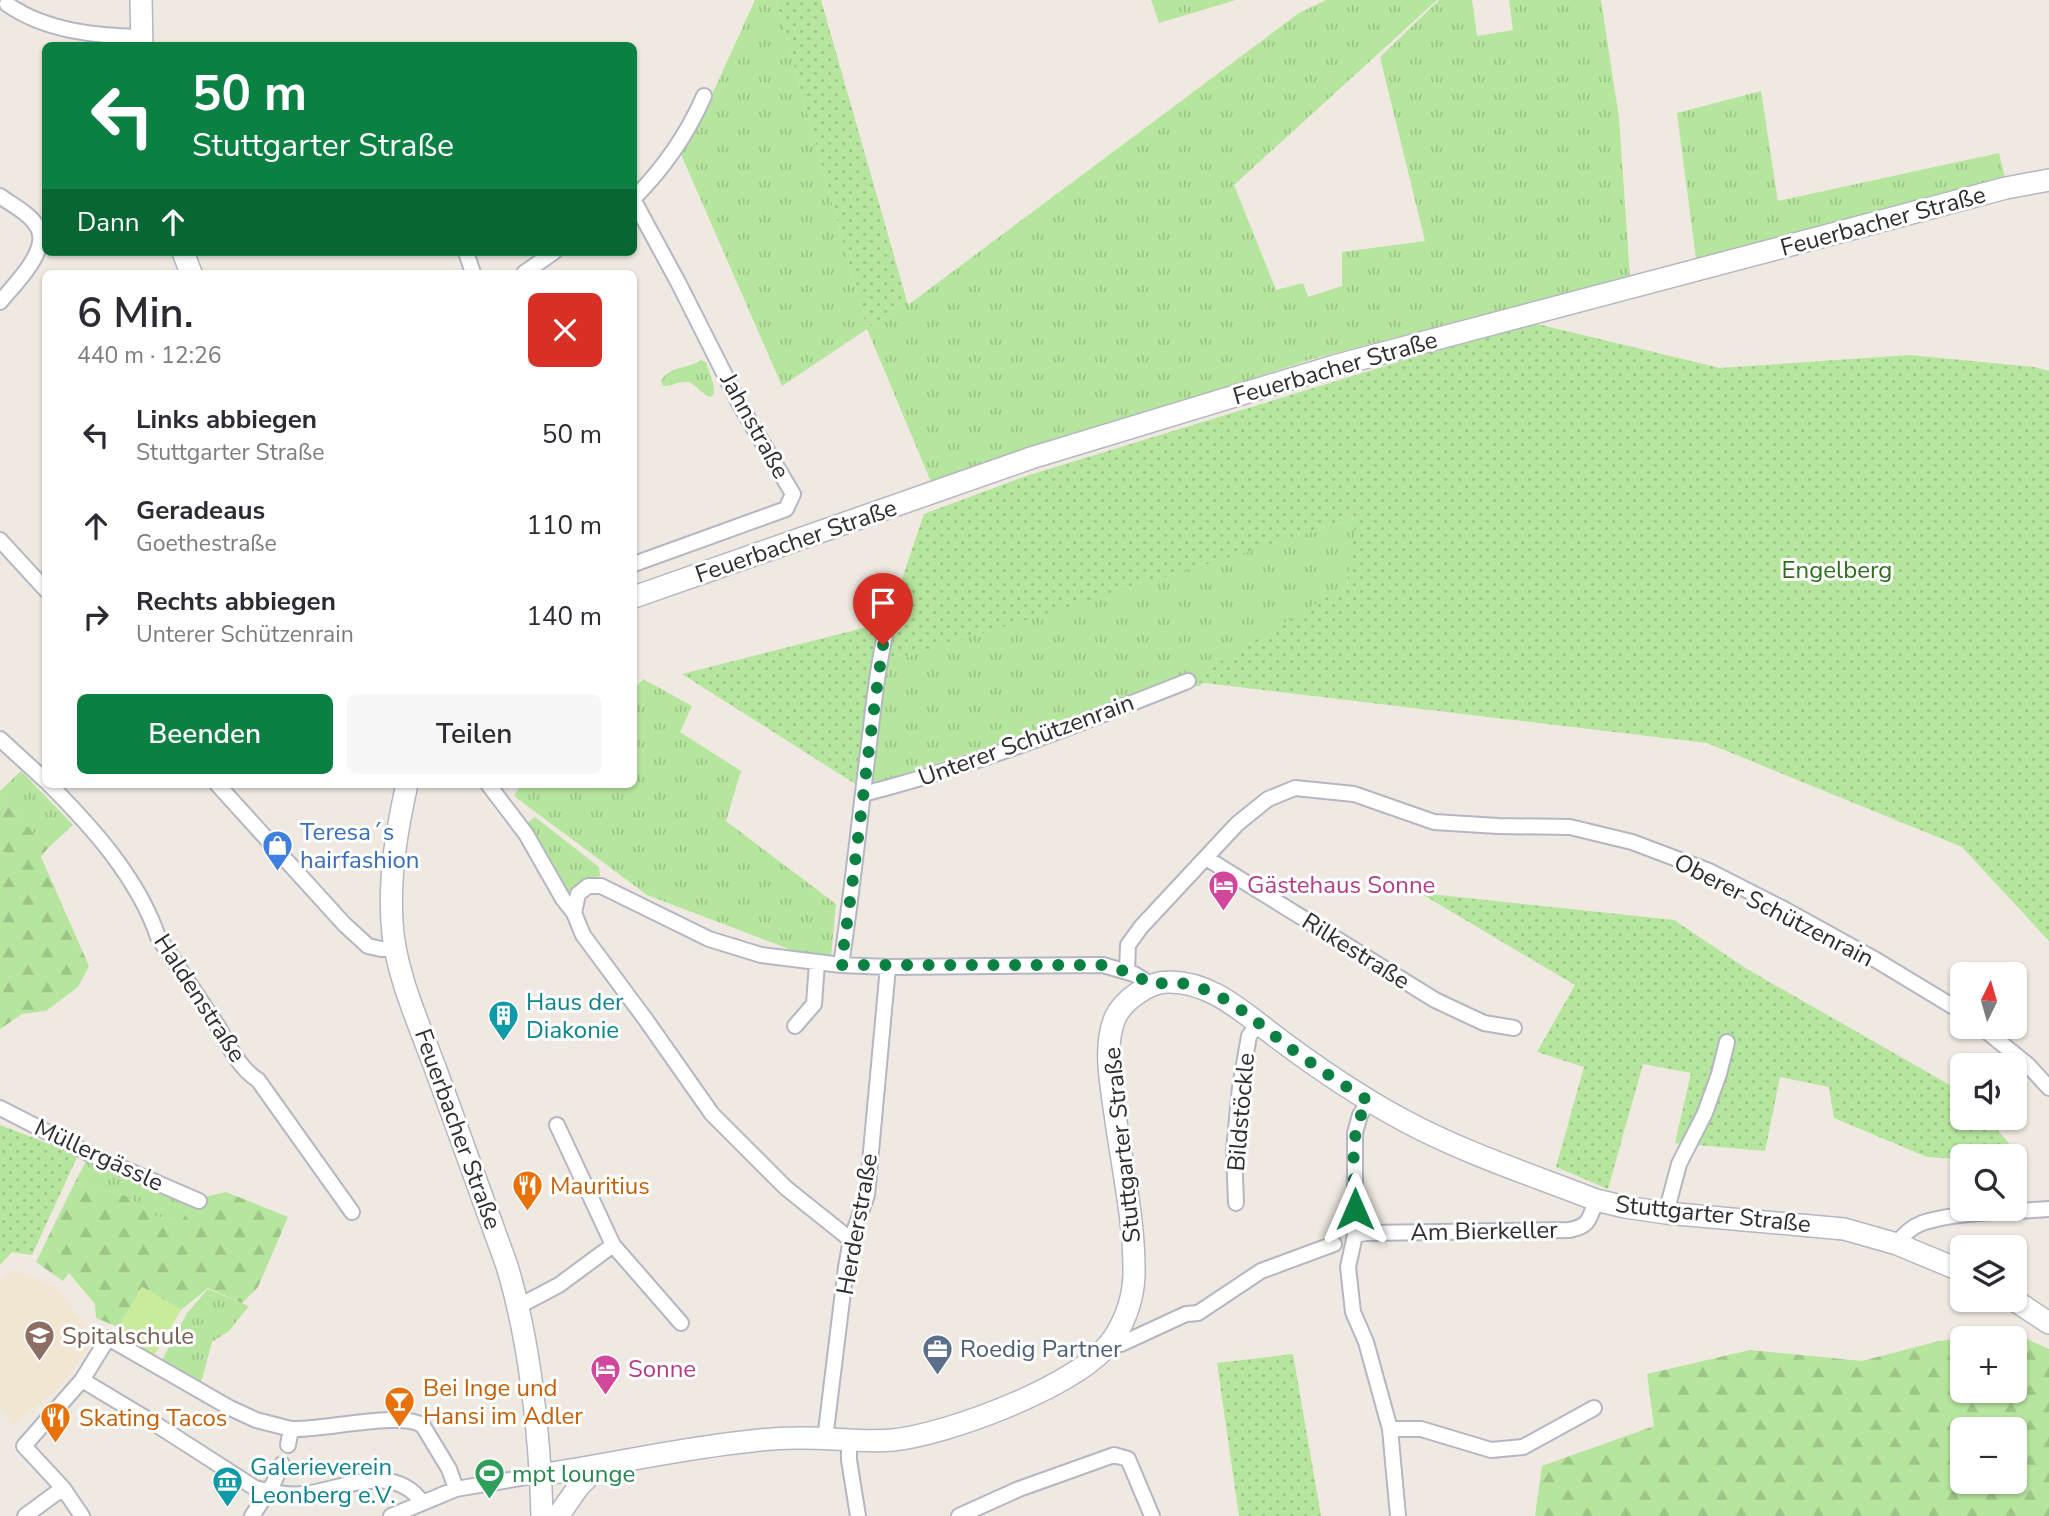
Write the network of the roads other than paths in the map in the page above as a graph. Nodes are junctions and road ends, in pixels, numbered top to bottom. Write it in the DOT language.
graph roads {
  1 [pos="141,0"];
  2 [pos="4,5"];
  3 [pos="142,41"];
  4 [pos="704,96"];
  5 [pos="2049,180"];
  6 [pos="0,196"];
  7 [pos="637,196"];
  8 [pos="637,205"];
  9 [pos="548,256"];
  10 [pos="528,270"];
  11 [pos="0,302"];
  12 [pos="0,540"];
  13 [pos="637,563"];
  14 [pos="42,586"];
  15 [pos="637,596"];
  16 [pos="891,609"];
  17 [pos="1188,681"];
  18 [pos="0,739"];
  19 [pos="42,777"];
  20 [pos="53,788"];
  21 [pos="222,788"];
  22 [pos="406,788"];
  23 [pos="491,788"];
  24 [pos="863,794"];
  25 [pos="1206,858"];
  26 [pos="576,919"];
  27 [pos="395,949"];
  28 [pos="817,963"];
  29 [pos="841,965"];
  30 [pos="888,967"];
  31 [pos="1127,971"];
  32 [pos="1152,985"];
  33 [pos="1950,1006"];
  34 [pos="1258,1023"];
  35 [pos="795,1026"];
  36 [pos="1514,1028"];
  37 [pos="1996,1040"];
  38 [pos="1727,1042"];
  39 [pos="2049,1088"];
  40 [pos="1369,1101"];
  41 [pos="0,1108"];
  42 [pos="557,1125"];
  43 [pos="199,1200"];
  44 [pos="1596,1200"];
  45 [pos="1236,1203"];
  46 [pos="2049,1209"];
  47 [pos="352,1212"];
  48 [pos="1666,1213"];
  49 [pos="1355,1235"];
  50 [pos="851,1240"];
  51 [pos="1334,1244"];
  52 [pos="1897,1244"];
  53 [pos="613,1245"];
  54 [pos="1950,1266"];
  55 [pos="519,1306"];
  56 [pos="2027,1309"];
  57 [pos="681,1323"];
  58 [pos="2049,1323"];
  59 [pos="1110,1344"];
  60 [pos="82,1380"];
  61 [pos="1594,1408"];
  62 [pos="288,1428"];
  63 [pos="1390,1429"];
  64 [pos="825,1438"];
  65 [pos="849,1440"];
  66 [pos="288,1444"];
  67 [pos="282,1464"];
  68 [pos="599,1466"];
  69 [pos="539,1475"];
  70 [pos="63,1488"];
  71 [pos="456,1489"];
  72 [pos="268,1492"];
  73 [pos="422,1502"];
  74 [pos="25,1516"];
  75 [pos="82,1516"];
  76 [pos="252,1516"];
  77 [pos="391,1516"];
  78 [pos="542,1516"];
  79 [pos="558,1516"];
  80 [pos="858,1516"];
  81 [pos="959,1516"];
  82 [pos="1153,1516"];
  83 [pos="1398,1516"];
  1 -- 3 [label="main road"];
  2 -- 3 [label="street"];
  4 -- 7 [label="street, Jahnstraße"];
  5 -- 15 [label="main road, Feuerbacher Straße"];
  6 -- 11 [label="street"];
  8 -- 13 [label="street, Jahnstraße"];
  9 -- 10 [label="street"];
  12 -- 14 [label="street"];
  16 -- 24 [label="street"];
  17 -- 24 [label="street, Unterer Schützenrain"];
  18 -- 19 [label="street, Haldenstraße"];
  20 -- 47 [label="street, Haldenstraße"];
  21 -- 27 [label="street"];
  22 -- 27 [label="main road, Feuerbacher Straße"];
  23 -- 26 [label="street"];
  24 -- 29 [label="street"];
  25 -- 31 [label="street, Oberer Schützenrain"];
  25 -- 33 [label="street, Oberer Schützenrain"];
  25 -- 36 [label="street, Rilkestraße"];
  26 -- 28 [label="street"];
  26 -- 50 [label="street"];
  27 -- 55 [label="main road, Feuerbacher Straße"];
  28 -- 29 [label="street"];
  28 -- 35 [label="street"];
  29 -- 30 [label="street"];
  30 -- 31 [label="street"];
  30 -- 50 [label="street, Herderstraße"];
  31 -- 32 [label="street"];
  32 -- 34 [label="main road, Stuttgarter Straße"];
  32 -- 59 [label="main road, Stuttgarter Straße"];
  34 -- 40 [label="main road, Stuttgarter Straße"];
  34 -- 45 [label="street, Bildstöckle"];
  37 -- 39 [label="street"];
  38 -- 48 [label="street"];
  40 -- 44 [label="main road, Stuttgarter Straße"];
  40 -- 49 [label="street"];
  41 -- 43 [label="street, Müllergässle"];
  42 -- 53 [label="street"];
  44 -- 48 [label="main road, Stuttgarter Straße"];
  44 -- 49 [label="street, Am Bierkeller"];
  46 -- 52 [label="street"];
  48 -- 52 [label="main road, Stuttgarter Straße"];
  49 -- 63 [label="street"];
  50 -- 64 [label="street, Herderstraße"];
  51 -- 59 [label="street"];
  52 -- 54 [label="main road, Stuttgarter Straße"];
  53 -- 55 [label="street"];
  53 -- 57 [label="street"];
  55 -- 69 [label="main road, Feuerbacher Straße"];
  56 -- 58 [label="main road"];
  59 -- 65 [label="main road, Stuttgarter Straße"];
  60 -- 62 [label="street"];
  60 -- 70 [label="street"];
  60 -- 72 [label="street"];
  61 -- 63 [label="street"];
  62 -- 66 [label="street"];
  62 -- 71 [label="street"];
  63 -- 83 [label="street"];
  64 -- 65 [label="main road, Stuttgarter Straße"];
  64 -- 68 [label="main road, Stuttgarter Straße"];
  65 -- 80 [label="street"];
  67 -- 72 [label="street"];
  68 -- 69 [label="main road, Stuttgarter Straße"];
  68 -- 79 [label="main road"];
  69 -- 71 [label="street"];
  69 -- 78 [label="main road, Feuerbacher Straße"];
  70 -- 74 [label="street"];
  70 -- 75 [label="street"];
  71 -- 73 [label="street"];
  72 -- 73 [label="street"];
  72 -- 76 [label="street"];
  73 -- 77 [label="street"];
  81 -- 82 [label="street"];
}
